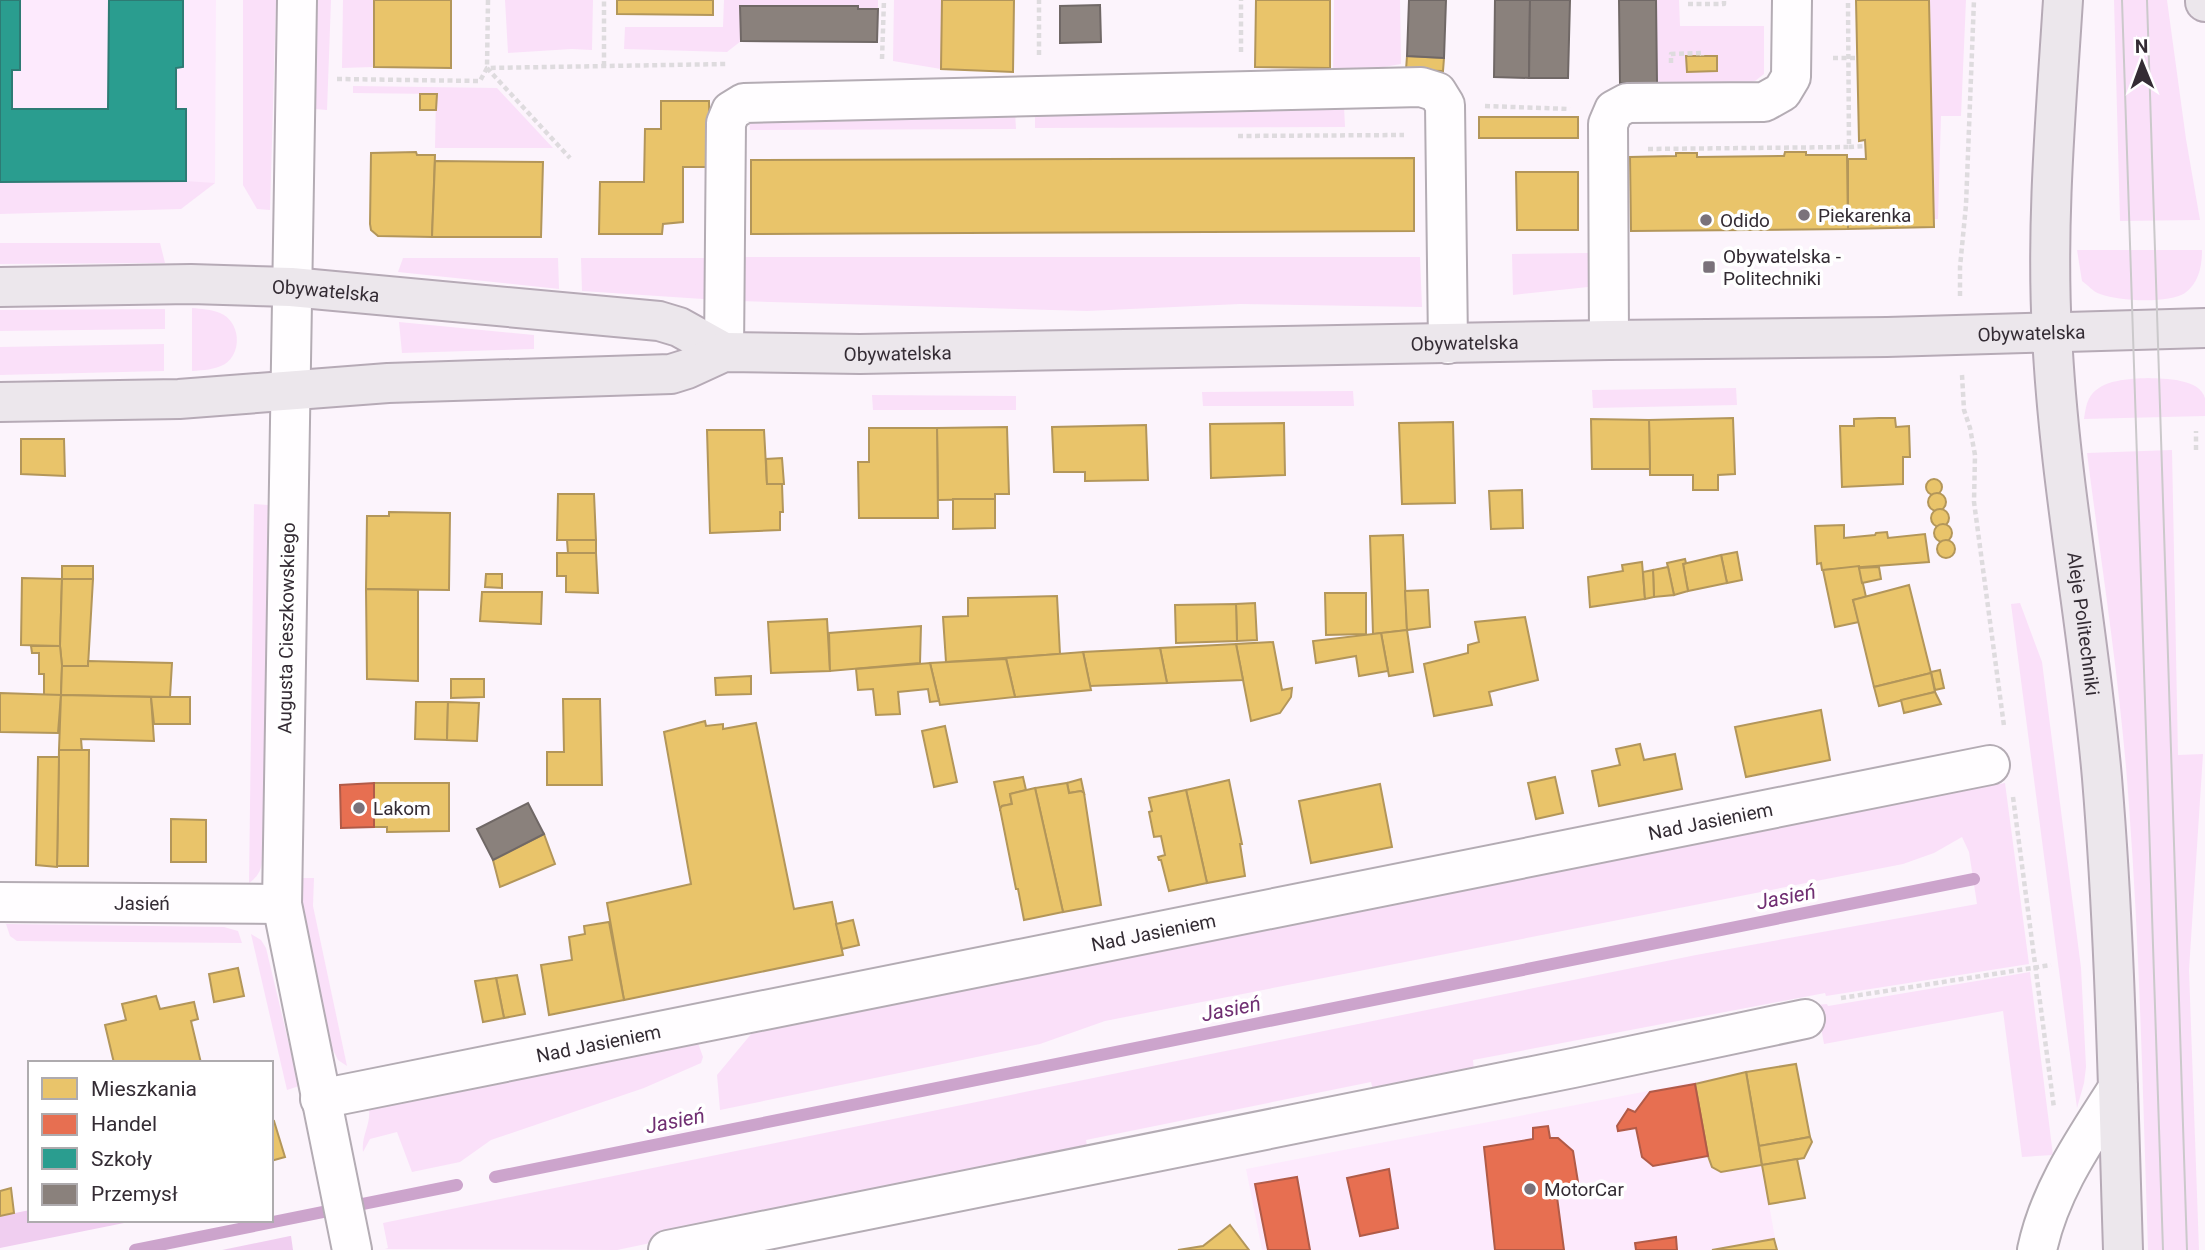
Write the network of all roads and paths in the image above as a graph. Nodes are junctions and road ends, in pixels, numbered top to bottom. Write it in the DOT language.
graph roads {
  1 [pos="297,0"];
  2 [pos="488,0"];
  3 [pos="604,0"];
  4 [pos="884,0"];
  5 [pos="1039,0"];
  6 [pos="1241,0"];
  7 [pos="1724,0"];
  8 [pos="1792,0"];
  9 [pos="1974,0"];
  10 [pos="2063,0"];
  11 [pos="1688,4"];
  12 [pos="1241,36"];
  13 [pos="1039,63"];
  14 [pos="716,65"];
  15 [pos="604,66"];
  16 [pos="487,68"];
  17 [pos="336,79"];
  18 [pos="881,102"];
  19 [pos="1445,105"];
  20 [pos="1614,110"];
  21 [pos="1866,146"];
  22 [pos="1849,147"];
  23 [pos="570,158"];
  24 [pos="291,286"];
  25 [pos="0,287"];
  26 [pos="2205,328"];
  27 [pos="2052,333"];
  28 [pos="1961,335"];
  29 [pos="1609,340"];
  30 [pos="1448,344"];
  31 [pos="724,352"];
  32 [pos="291,391"];
  33 [pos="0,402"];
  34 [pos="2196,431"];
  35 [pos="2196,450"];
  36 [pos="1997,749"];
  37 [pos="2013,795"];
  38 [pos="0,902"];
  39 [pos="282,904"];
  40 [pos="2051,965"];
  41 [pos="2036,967"];
  42 [pos="1805,1019"];
  43 [pos="2118,1088"];
  44 [pos="320,1099"];
  45 [pos="2065,1173"];
  46 [pos="2040,1235"];
  47 [pos="352,1250"];
  48 [pos="668,1250"];
  49 [pos="2123,1250"];
  1 -- 24 [label="street, Augusta Cieszkowskiego"];
  2 -- 16 [label="path"];
  3 -- 15 [label="path"];
  4 -- 18 [label="path"];
  5 -- 13 [label="path"];
  6 -- 12 [label="path"];
  7 -- 11 [label="path"];
  8 -- 20 [label="street"];
  9 -- 28 [label="path"];
  10 -- 27 [label="main road, Aleje Politechniki"];
  14 -- 15 [label="path"];
  15 -- 16 [label="path"];
  16 -- 17 [label="path"];
  16 -- 23 [label="path"];
  18 -- 19 [label="street"];
  18 -- 31 [label="street"];
  19 -- 20 [label="path"];
  19 -- 30 [label="street"];
  20 -- 29 [label="street"];
  21 -- 22 [label="path"];
  24 -- 25 [label="main road, Obywatelska"];
  24 -- 31 [label="main road, Obywatelska"];
  24 -- 32 [label="street, Augusta Cieszkowskiego"];
  26 -- 27 [label="main road, Obywatelska"];
  27 -- 28 [label="main road, Obywatelska"];
  27 -- 43 [label="main road, Aleje Politechniki"];
  28 -- 29 [label="main road, Obywatelska"];
  28 -- 36 [label="path"];
  29 -- 30 [label="main road, Obywatelska"];
  30 -- 31 [label="main road, Obywatelska"];
  31 -- 32 [label="main road, Obywatelska"];
  32 -- 33 [label="main road, Obywatelska"];
  32 -- 39 [label="street, Augusta Cieszkowskiego"];
  34 -- 35 [label="path"];
  36 -- 44 [label="street, Nad Jasieniem"];
  37 -- 41 [label="path"];
  38 -- 39 [label="street, Jasień"];
  39 -- 44 [label="street, Augusta Cieszkowskiego"];
  40 -- 41 [label="path"];
  41 -- 42 [label="path"];
  41 -- 45 [label="path"];
  42 -- 48 [label="street"];
  43 -- 45 [label="street"];
  43 -- 49 [label="main road, Aleje Politechniki"];
  44 -- 47 [label="street, Augusta Cieszkowskiego"];
  45 -- 46 [label="street"];
}
